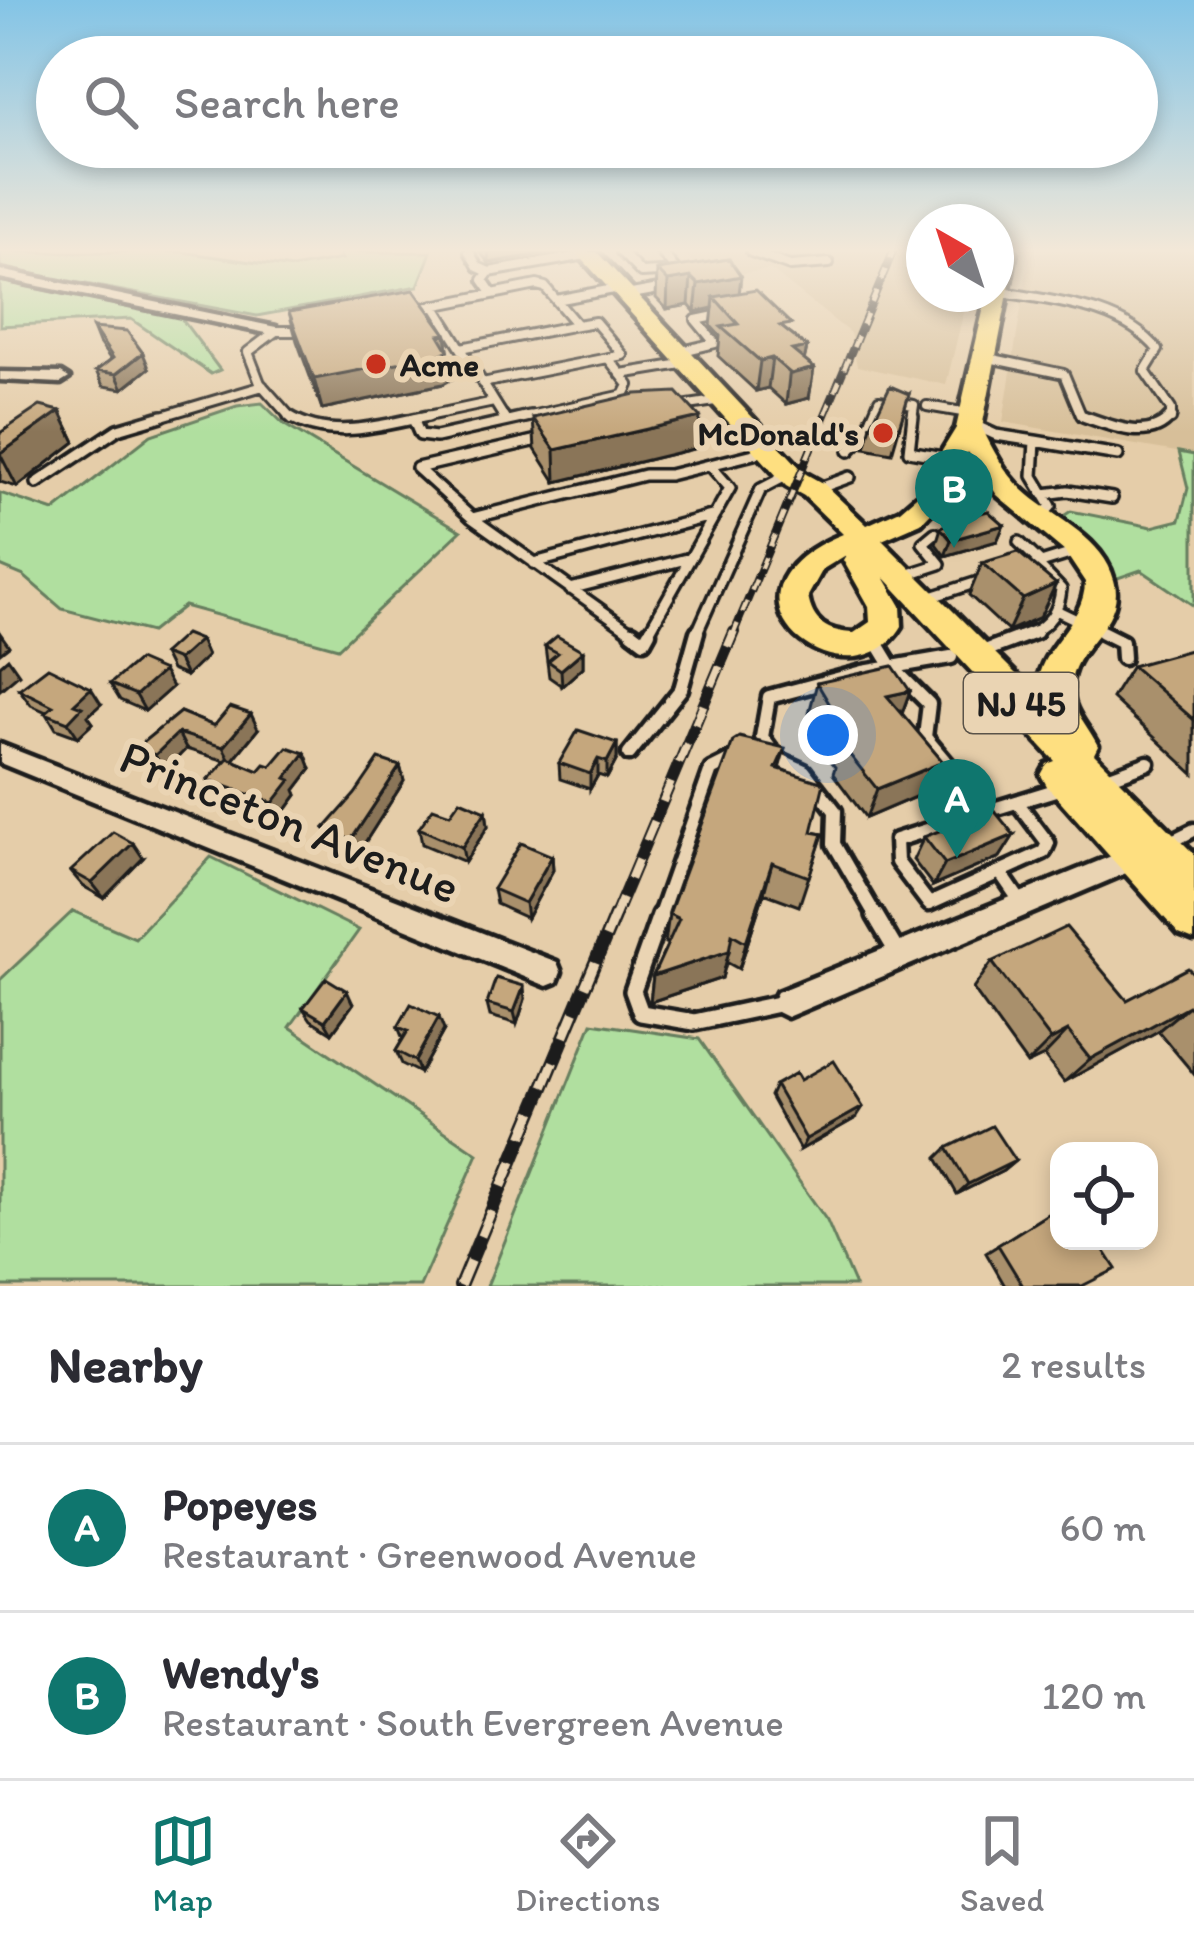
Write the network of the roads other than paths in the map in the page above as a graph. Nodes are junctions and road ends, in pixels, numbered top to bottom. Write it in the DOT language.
graph roads {
  1 [pos="184,312"];
  2 [pos="400,312"];
  3 [pos="438,312"];
  4 [pos="566,312"];
  5 [pos="641,312"];
  6 [pos="993,312"];
  7 [pos="1089,312"];
  8 [pos="735,314"];
  9 [pos="577,325"];
  10 [pos="276,331"];
  11 [pos="460,348"];
  12 [pos="683,357"];
  13 [pos="984,357"];
  14 [pos="608,358"];
  15 [pos="621,374"];
  16 [pos="0,376"];
  17 [pos="61,378"];
  18 [pos="482,383"];
  19 [pos="263,386"];
  20 [pos="722,400"];
  21 [pos="494,402"];
  22 [pos="928,406"];
  23 [pos="662,409"];
  24 [pos="412,419"];
  25 [pos="506,421"];
  26 [pos="550,437"];
  27 [pos="1035,441"];
  28 [pos="769,451"];
  29 [pos="849,451"];
  30 [pos="908,453"];
  31 [pos="962,453"];
  32 [pos="1118,455"];
  33 [pos="710,465"];
  34 [pos="850,477"];
  35 [pos="800,481"];
  36 [pos="38,483"];
  37 [pos="1112,498"];
  38 [pos="1028,511"];
  39 [pos="715,515"];
  40 [pos="472,518"];
  41 [pos="935,532"];
  42 [pos="849,539"];
  43 [pos="1079,551"];
  44 [pos="690,558"];
  45 [pos="534,563"];
  46 [pos="1039,563"];
  47 [pos="1018,570"];
  48 [pos="999,576"];
  49 [pos="911,588"];
  50 [pos="570,589"];
  51 [pos="1058,610"];
  52 [pos="1089,626"];
  53 [pos="883,653"];
  54 [pos="963,656"];
  55 [pos="1123,658"];
  56 [pos="0,753"];
  57 [pos="773,753"];
  58 [pos="629,754"];
  59 [pos="1148,763"];
  60 [pos="1110,777"];
  61 [pos="1070,785"];
  62 [pos="1017,802"];
  63 [pos="987,811"];
  64 [pos="1187,845"];
  65 [pos="1136,857"];
  66 [pos="1000,872"];
  67 [pos="1194,882"];
  68 [pos="1023,905"];
  69 [pos="1194,920"];
  70 [pos="900,956"];
  71 [pos="547,972"];
  72 [pos="787,1002"];
  1 -- 10 [label="street"];
  2 -- 10 [label="lane"];
  3 -- 11 [label="lane"];
  4 -- 9 [label="lane"];
  5 -- 12 [label="main road, NJ 45"];
  6 -- 13 [label="main road"];
  7 -- 13 [label="lane"];
  8 -- 12 [label="lane"];
  9 -- 11 [label="lane"];
  9 -- 14 [label="lane"];
  10 -- 19 [label="lane"];
  11 -- 18 [label="lane"];
  12 -- 15 [label="lane"];
  12 -- 20 [label="main road, NJ 45"];
  13 -- 31 [label="main road"];
  14 -- 15 [label="lane"];
  14 -- 18 [label="lane"];
  15 -- 25 [label="lane"];
  16 -- 17 [label="street"];
  18 -- 21 [label="lane"];
  19 -- 24 [label="lane"];
  19 -- 36 [label="lane"];
  20 -- 23 [label="lane"];
  20 -- 28 [label="main road, NJ 45"];
  21 -- 24 [label="lane"];
  21 -- 25 [label="lane"];
  22 -- 31 [label="lane"];
  24 -- 25 [label="lane"];
  26 -- 40 [label="lane"];
  27 -- 31 [label="lane"];
  27 -- 32 [label="lane"];
  27 -- 38 [label="lane"];
  28 -- 33 [label="lane"];
  28 -- 35 [label="main road, NJ 45"];
  29 -- 30 [label="lane"];
  30 -- 31 [label="lane"];
  30 -- 31 [label="lane"];
  31 -- 38 [label="main road"];
  31 -- 38 [label="main road"];
  31 -- 42 [label="main road"];
  33 -- 39 [label="lane"];
  33 -- 40 [label="lane"];
  34 -- 35 [label="lane"];
  35 -- 42 [label="main road, NJ 45"];
  35 -- 58 [label="lane"];
  37 -- 38 [label="lane"];
  38 -- 43 [label="main road"];
  38 -- 46 [label="lane"];
  39 -- 44 [label="lane"];
  39 -- 45 [label="lane"];
  40 -- 45 [label="lane"];
  41 -- 49 [label="lane"];
  42 -- 49 [label="main road, NJ 45"];
  42 -- 53 [label="main road"];
  42 -- 53 [label="main road"];
  42 -- 54 [label="main road, NJ 45"];
  43 -- 46 [label="lane"];
  43 -- 52 [label="main road"];
  44 -- 50 [label="lane"];
  44 -- 50 [label="lane"];
  45 -- 50 [label="lane"];
  46 -- 47 [label="lane"];
  46 -- 51 [label="lane"];
  48 -- 49 [label="lane"];
  49 -- 54 [label="main road, NJ 45"];
  51 -- 52 [label="lane"];
  51 -- 54 [label="lane"];
  52 -- 55 [label="lane"];
  52 -- 60 [label="main road"];
  53 -- 54 [label="lane"];
  53 -- 57 [label="lane"];
  53 -- 63 [label="lane"];
  54 -- 61 [label="main road, NJ 45"];
  54 -- 67 [label="main road, NJ 45"];
  56 -- 71 [label="street, Princeton Avenue"];
  57 -- 70 [label="lane"];
  57 -- 72 [label="lane"];
  59 -- 60 [label="lane"];
  60 -- 64 [label="main road"];
  61 -- 62 [label="lane"];
  61 -- 65 [label="main road, NJ 45"];
  62 -- 63 [label="lane"];
  62 -- 66 [label="lane"];
  63 -- 66 [label="lane"];
  65 -- 68 [label="street"];
  65 -- 69 [label="main road, NJ 45"];
  66 -- 68 [label="lane"];
  68 -- 70 [label="street"];
  70 -- 72 [label="street"];
}
